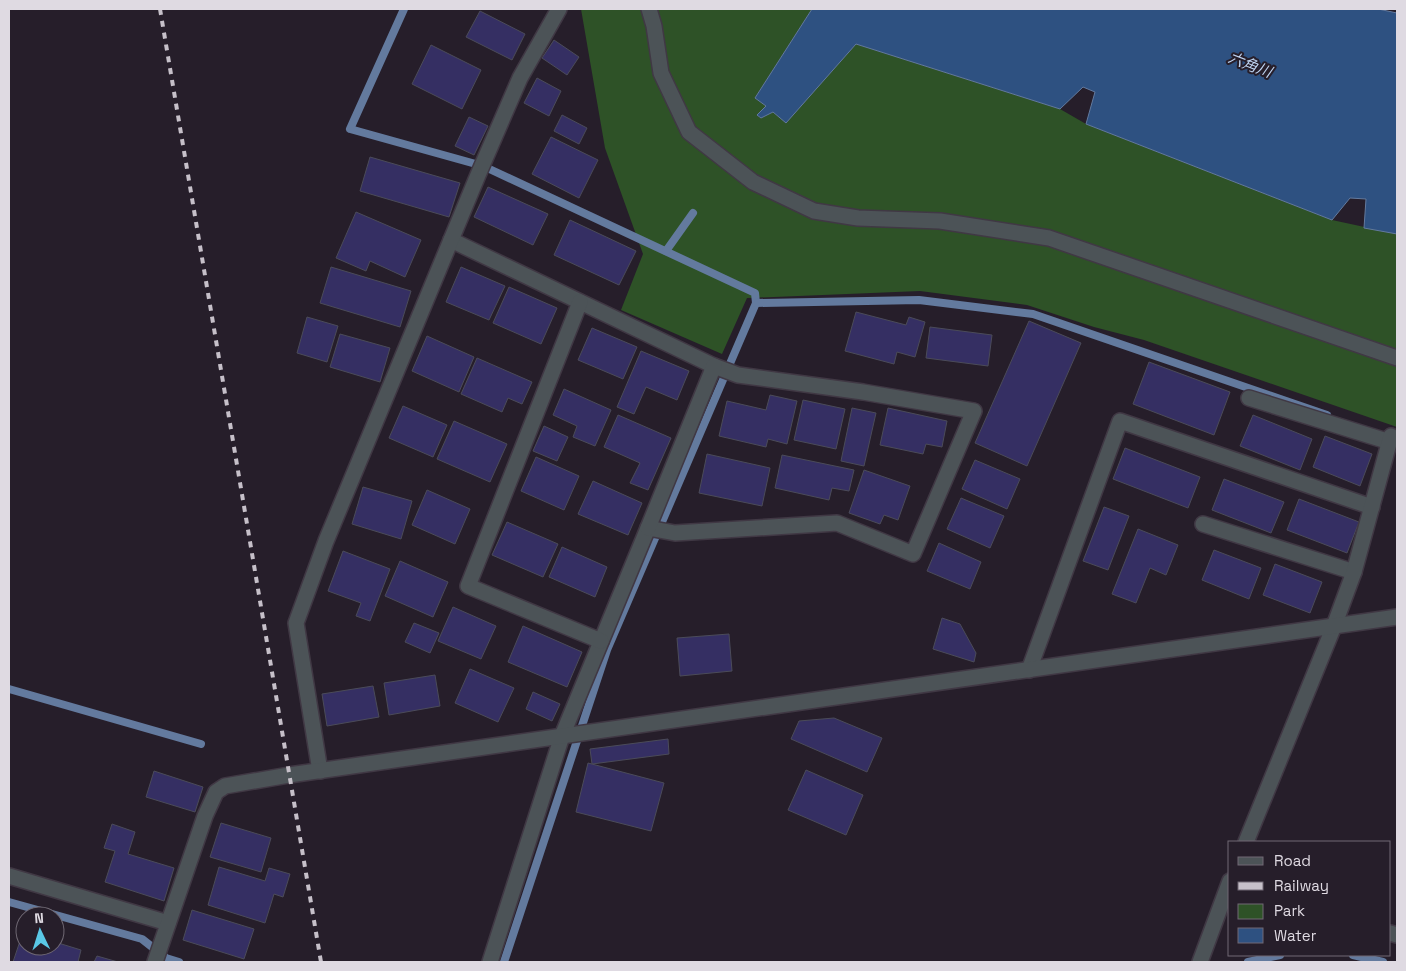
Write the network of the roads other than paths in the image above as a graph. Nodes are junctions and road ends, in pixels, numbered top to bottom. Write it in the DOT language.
graph roads {
  1 [pos="559,9"];
  2 [pos="649,9"];
  3 [pos="451,240"];
  4 [pos="580,302"];
  5 [pos="1397,358"];
  6 [pos="718,368"];
  7 [pos="1249,398"];
  8 [pos="1372,507"];
  9 [pos="1203,524"];
  10 [pos="651,528"];
  11 [pos="1354,572"];
  12 [pos="1397,617"];
  13 [pos="1334,626"];
  14 [pos="601,641"];
  15 [pos="1029,670"];
  16 [pos="567,736"];
  17 [pos="320,771"];
  18 [pos="1246,841"];
  19 [pos="9,876"];
  20 [pos="1228,888"];
  21 [pos="168,923"];
  22 [pos="155,962"];
  23 [pos="490,962"];
  24 [pos="1200,962"];
  1 -- 3 [label="street"];
  2 -- 5 [label="street"];
  3 -- 4 [label="street"];
  3 -- 17 [label="street"];
  4 -- 6 [label="street"];
  4 -- 14 [label="street"];
  6 -- 10 [label="street"];
  6 -- 10 [label="street"];
  7 -- 8 [label="street"];
  8 -- 11 [label="street"];
  8 -- 15 [label="street"];
  9 -- 11 [label="street"];
  10 -- 14 [label="street"];
  11 -- 13 [label="street"];
  12 -- 13 [label="street"];
  13 -- 15 [label="street"];
  13 -- 18 [label="street"];
  14 -- 16 [label="street"];
  15 -- 16 [label="street"];
  16 -- 17 [label="street"];
  16 -- 23 [label="street"];
  17 -- 21 [label="street"];
  19 -- 21 [label="street"];
  20 -- 24 [label="street"];
  21 -- 22 [label="street"];
}
